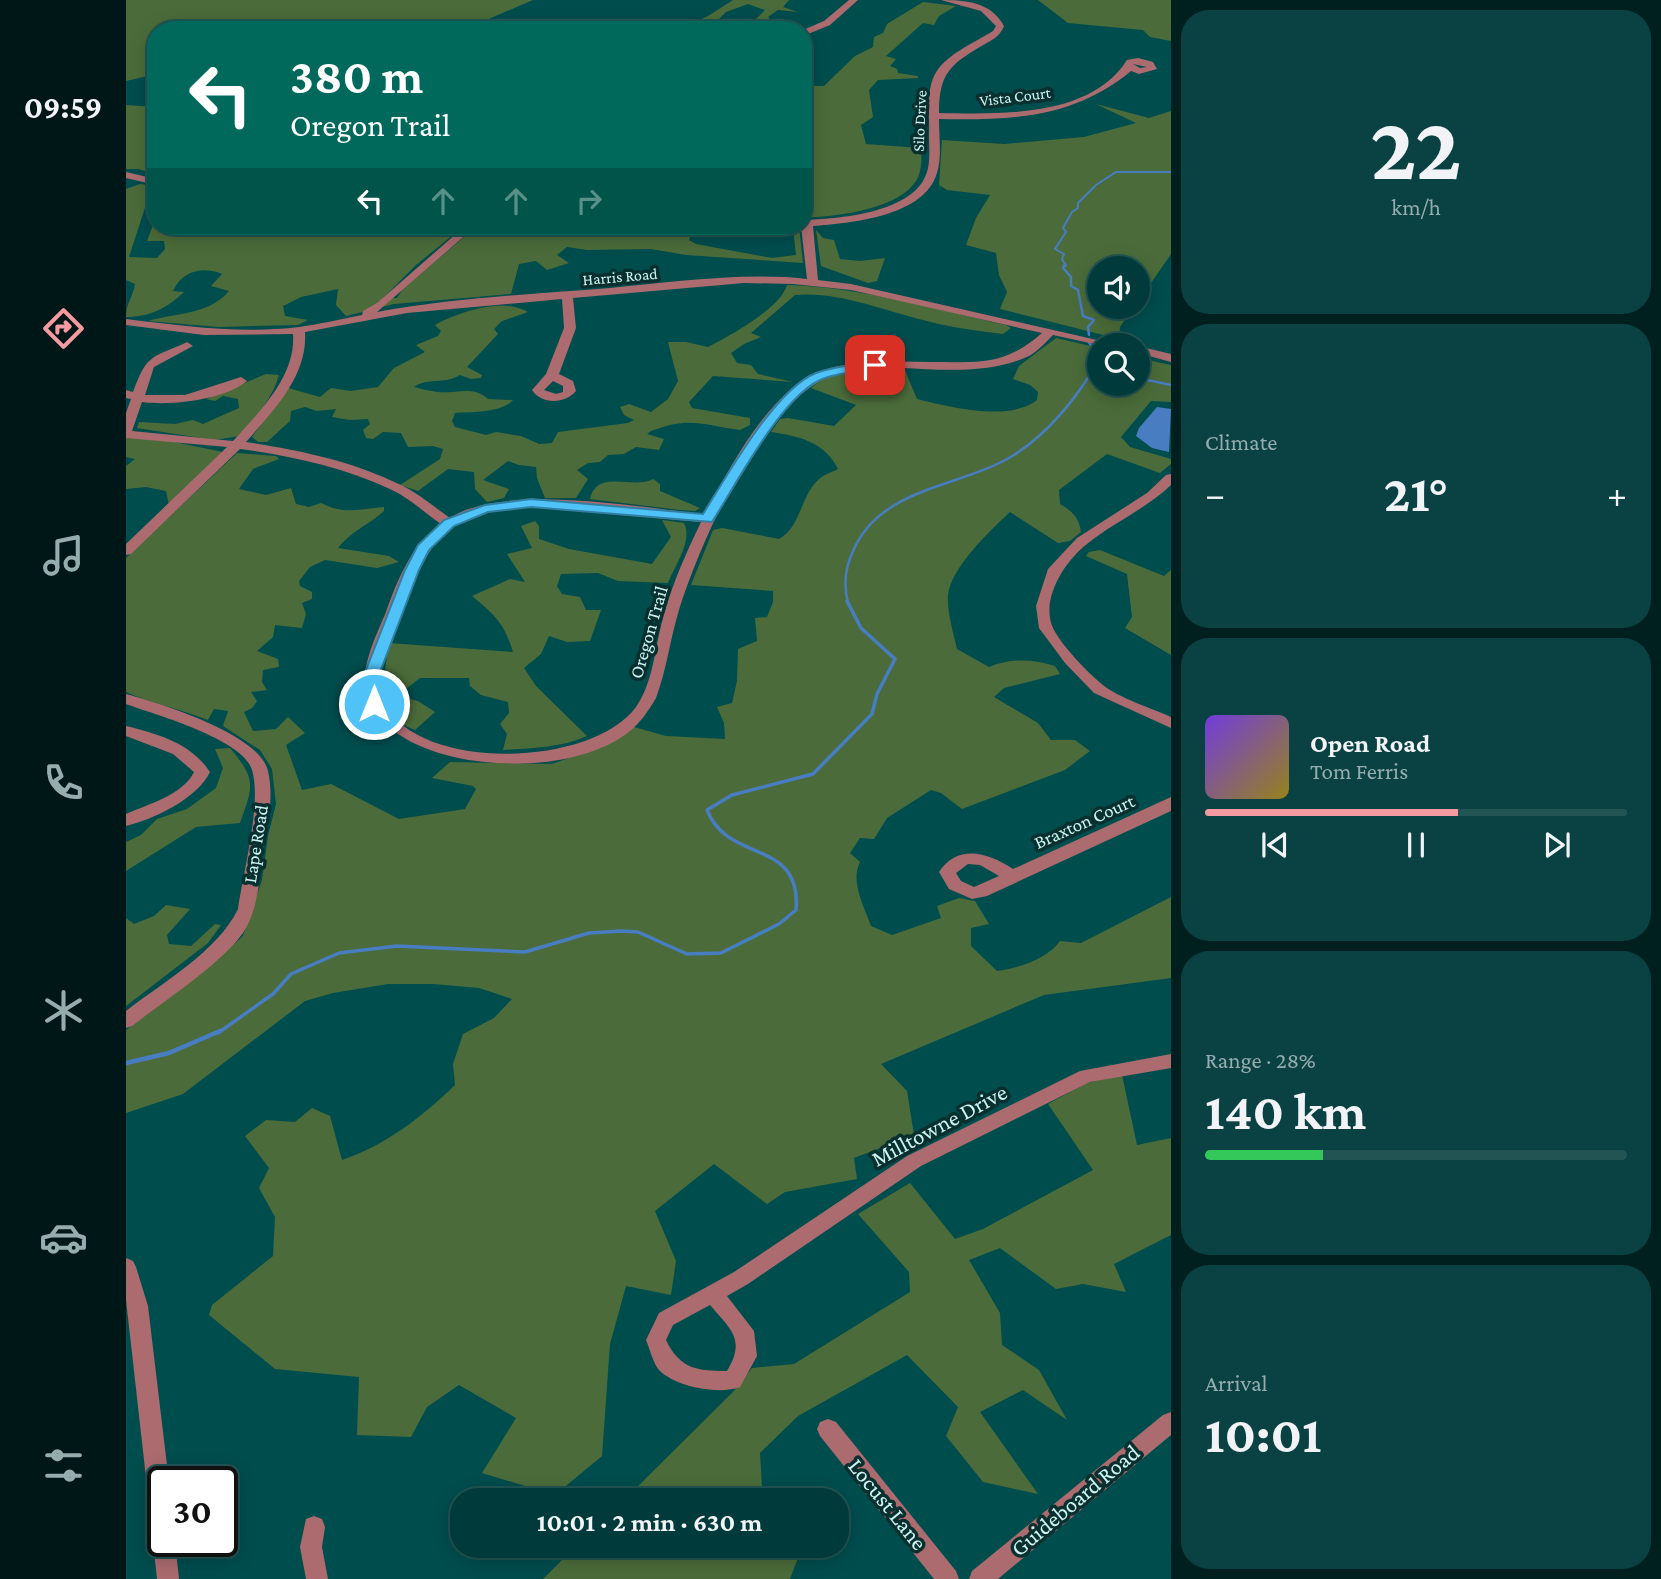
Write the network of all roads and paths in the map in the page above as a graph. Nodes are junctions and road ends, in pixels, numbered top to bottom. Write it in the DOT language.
graph roads {
  1 [pos="854,0"];
  2 [pos="945,0"];
  3 [pos="812,29"];
  4 [pos="1129,68"];
  5 [pos="936,116"];
  6 [pos="126,175"];
  7 [pos="147,180"];
  8 [pos="812,222"];
  9 [pos="461,235"];
  10 [pos="807,235"];
  11 [pos="813,283"];
  12 [pos="567,296"];
  13 [pos="359,318"];
  14 [pos="126,322"];
  15 [pos="299,330"];
  16 [pos="1051,331"];
  17 [pos="1087,339"];
  18 [pos="187,346"];
  19 [pos="1150,353"];
  20 [pos="1171,358"];
  21 [pos="552,375"];
  22 [pos="241,382"];
  23 [pos="131,396"];
  24 [pos="126,432"];
  25 [pos="237,447"];
  26 [pos="1171,478"];
  27 [pos="707,519"];
  28 [pos="449,523"];
  29 [pos="126,551"];
  30 [pos="126,699"];
  31 [pos="1171,723"];
  32 [pos="126,731"];
  33 [pos="1171,802"];
  34 [pos="126,821"];
  35 [pos="1012,876"];
  36 [pos="126,1021"];
  37 [pos="1171,1061"];
  38 [pos="126,1267"];
  39 [pos="714,1295"];
  40 [pos="1171,1422"];
  41 [pos="828,1429"];
  42 [pos="156,1466"];
  43 [pos="314,1527"];
  44 [pos="166,1557"];
  45 [pos="168,1579"];
  46 [pos="317,1579"];
  47 [pos="948,1579"];
  48 [pos="980,1579"];
  1 -- 3 [label="street"];
  2 -- 5 [label="street, Silo Drive"];
  4 -- 5 [label="street, Vista Court"];
  5 -- 8 [label="street, Silo Drive"];
  6 -- 7 [label="street"];
  9 -- 13 [label="street"];
  10 -- 11 [label="street"];
  11 -- 12 [label="street, Harris Road"];
  11 -- 16 [label="street, Harris Road"];
  12 -- 13 [label="street, Harris Road"];
  12 -- 21 [label="street"];
  13 -- 15 [label="street, Harris Road"];
  14 -- 15 [label="street, Harris Road"];
  15 -- 25 [label="street"];
  16 -- 17 [label="street, Harris Road"];
  16 -- 27 [label="street, Oregon Trail"];
  18 -- 23 [label="street"];
  19 -- 20 [label="street"];
  22 -- 23 [label="street"];
  23 -- 24 [label="street"];
  24 -- 25 [label="street"];
  25 -- 28 [label="street"];
  25 -- 29 [label="street"];
  26 -- 31 [label="street"];
  27 -- 28 [label="street, Oregon Trail"];
  27 -- 28 [label="street, Oregon Trail"];
  30 -- 36 [label="street, Lape Road"];
  32 -- 34 [label="street"];
  33 -- 35 [label="street, Braxton Court"];
  37 -- 39 [label="street, Milltowne Drive"];
  38 -- 42 [label="street"];
  39 -- 39 [label="street, Milltowne Drive"];
  40 -- 48 [label="street, Guideboard Road"];
  41 -- 47 [label="street, Locust Lane"];
  43 -- 46 [label="street"];
  44 -- 45 [label="street"];
}
